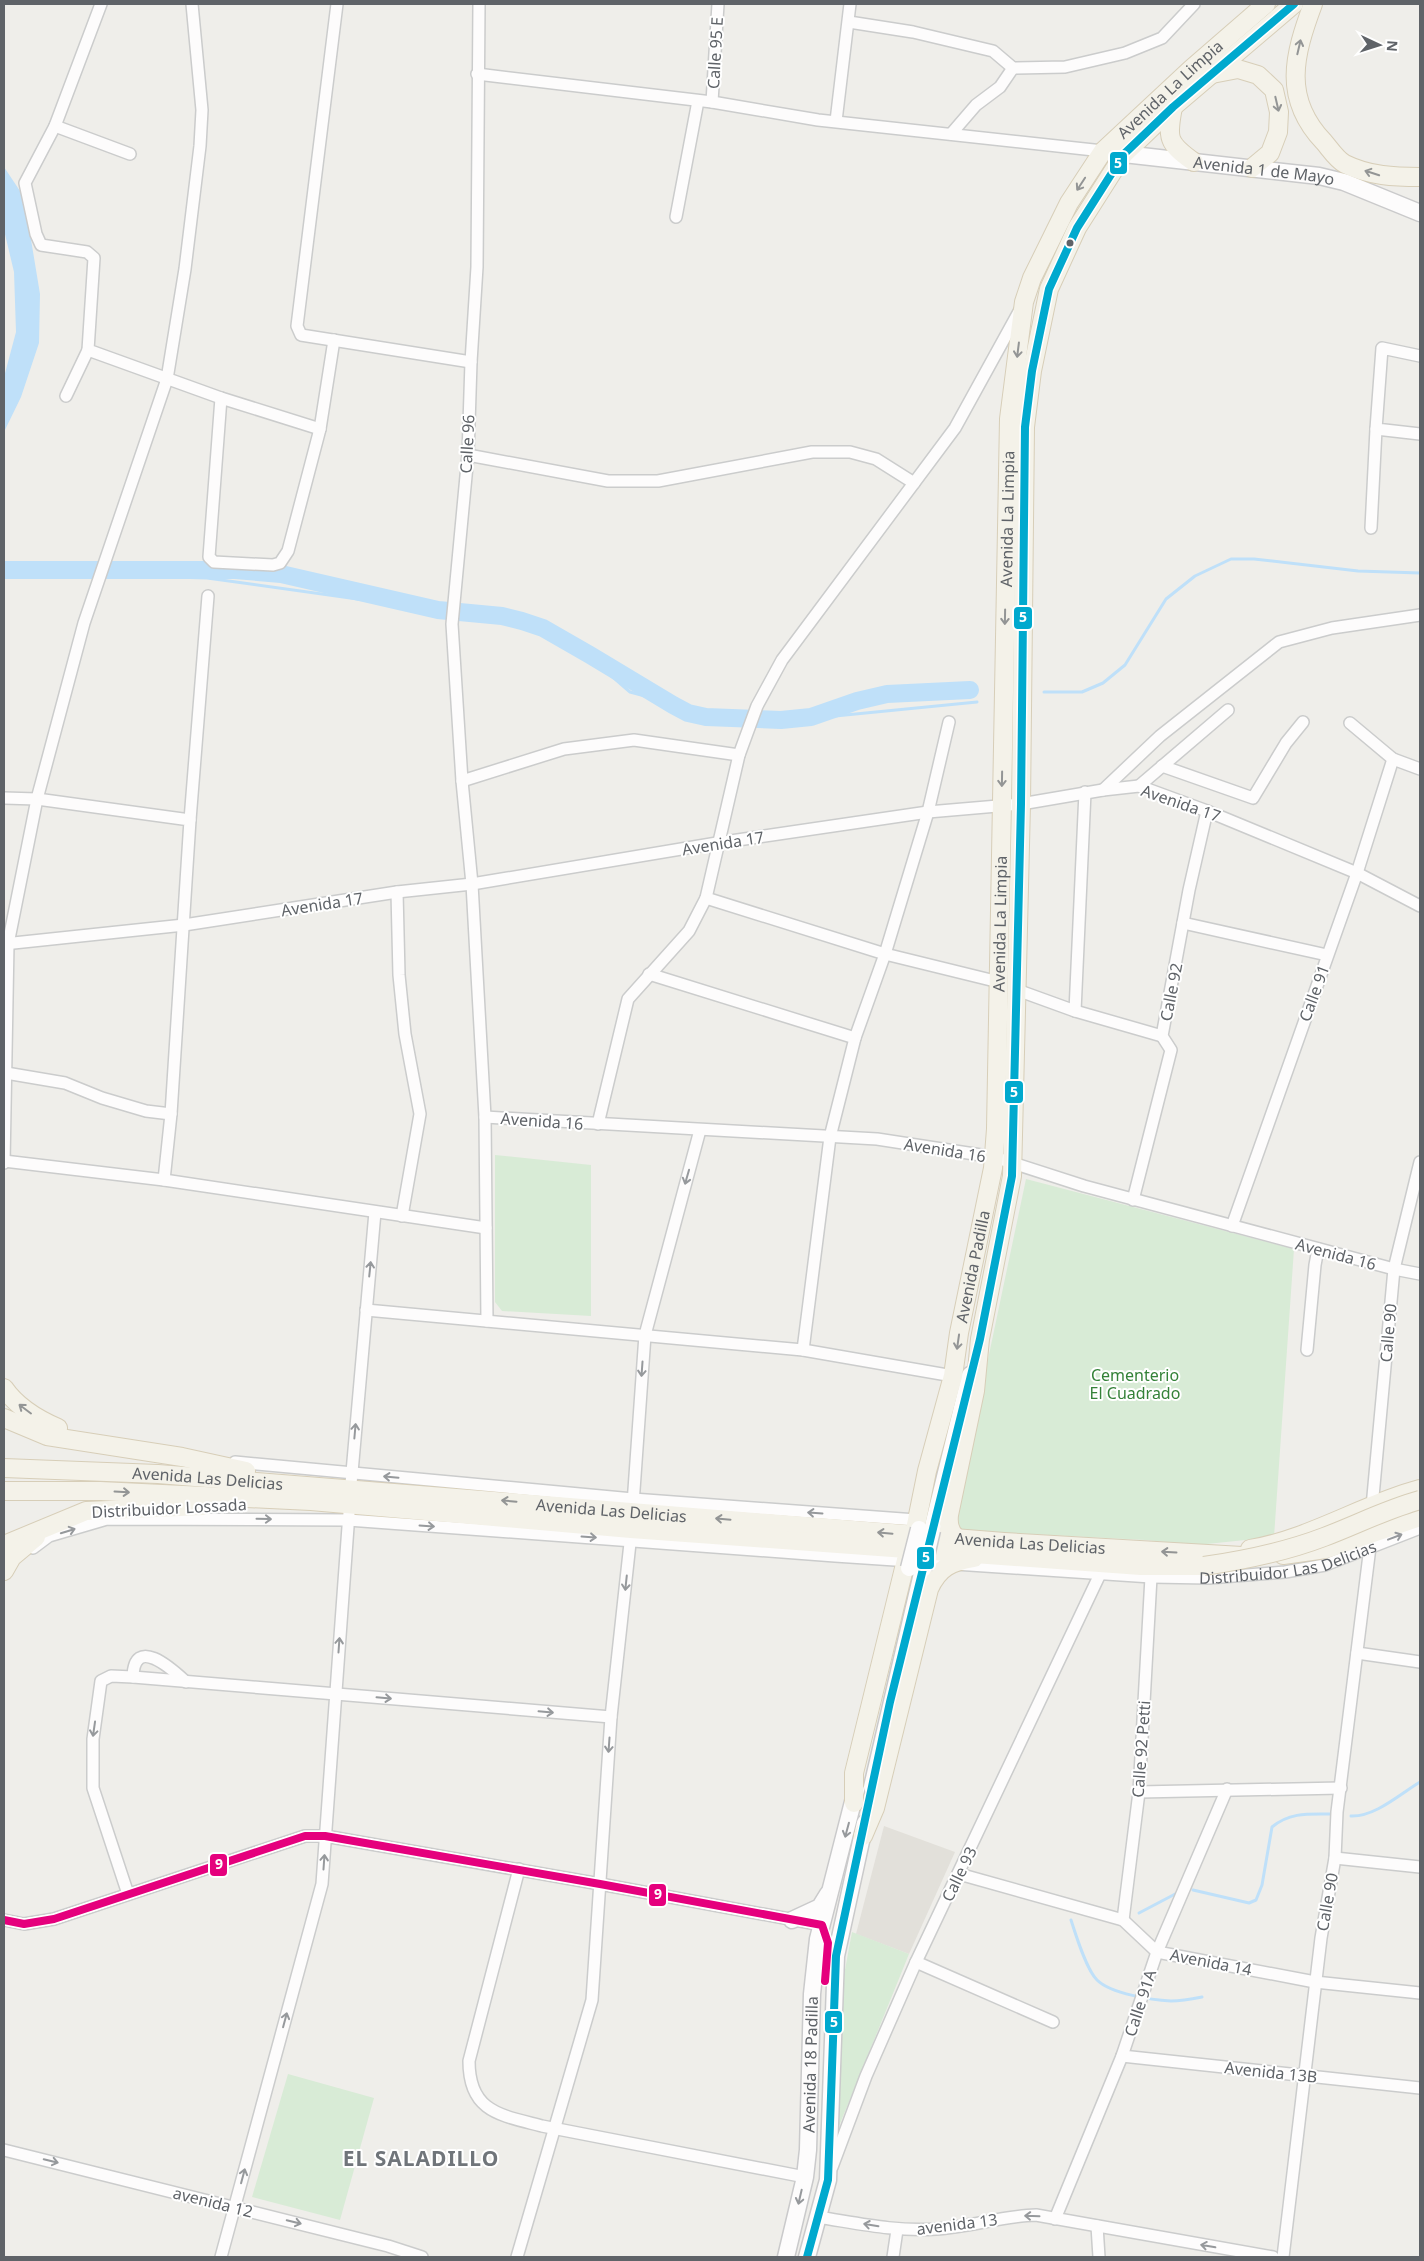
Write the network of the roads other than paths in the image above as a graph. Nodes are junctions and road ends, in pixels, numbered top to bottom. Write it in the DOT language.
graph roads {
  1 [pos="101,4"];
  2 [pos="192,4"];
  3 [pos="337,4"];
  4 [pos="479,4"];
  5 [pos="718,4"];
  6 [pos="850,4"];
  7 [pos="1194,4"];
  8 [pos="1258,4"];
  9 [pos="1266,4"];
  10 [pos="1294,4"];
  11 [pos="1313,4"];
  12 [pos="849,22"];
  13 [pos="1229,35"];
  14 [pos="1012,68"];
  15 [pos="477,74"];
  16 [pos="1212,74"];
  17 [pos="698,101"];
  18 [pos="712,102"];
  19 [pos="1173,107"];
  20 [pos="836,121"];
  21 [pos="55,126"];
  22 [pos="951,134"];
  23 [pos="1103,151"];
  24 [pos="130,154"];
  25 [pos="1124,154"];
  26 [pos="1194,162"];
  27 [pos="1252,168"];
  28 [pos="1420,177"];
  29 [pos="1420,213"];
  30 [pos="676,217"];
  31 [pos="1024,302"];
  32 [pos="334,340"];
  33 [pos="88,350"];
  34 [pos="1420,356"];
  35 [pos="471,362"];
  36 [pos="167,378"];
  37 [pos="66,396"];
  38 [pos="221,398"];
  39 [pos="320,429"];
  40 [pos="1376,429"];
  41 [pos="1420,434"];
  42 [pos="468,455"];
  43 [pos="914,483"];
  44 [pos="1371,528"];
  45 [pos="208,596"];
  46 [pos="1420,615"];
  47 [pos="1228,710"];
  48 [pos="949,722"];
  49 [pos="1302,722"];
  50 [pos="1350,723"];
  51 [pos="738,756"];
  52 [pos="1393,760"];
  53 [pos="1162,766"];
  54 [pos="1420,770"];
  55 [pos="462,781"];
  56 [pos="1140,786"];
  57 [pos="1102,790"];
  58 [pos="1085,792"];
  59 [pos="4,798"];
  60 [pos="37,799"];
  61 [pos="1002,804"];
  62 [pos="1021,804"];
  63 [pos="1206,811"];
  64 [pos="928,812"];
  65 [pos="190,820"];
  66 [pos="717,844"];
  67 [pos="1357,873"];
  68 [pos="472,884"];
  69 [pos="397,892"];
  70 [pos="706,898"];
  71 [pos="1420,906"];
  72 [pos="1183,923"];
  73 [pos="184,925"];
  74 [pos="6,944"];
  75 [pos="885,954"];
  76 [pos="1328,955"];
  77 [pos="649,974"];
  78 [pos="999,982"];
  79 [pos="1017,990"];
  80 [pos="1075,1011"];
  81 [pos="1162,1036"];
  82 [pos="855,1038"];
  83 [pos="6,1073"];
  84 [pos="171,1114"];
  85 [pos="485,1117"];
  86 [pos="598,1124"];
  87 [pos="700,1130"];
  88 [pos="830,1137"];
  89 [pos="994,1157"];
  90 [pos="4,1162"];
  91 [pos="1420,1162"];
  92 [pos="1012,1164"];
  93 [pos="164,1180"];
  94 [pos="1133,1200"];
  95 [pos="375,1212"];
  96 [pos="402,1216"];
  97 [pos="1232,1226"];
  98 [pos="486,1228"];
  99 [pos="1318,1249"];
  100 [pos="1394,1269"];
  101 [pos="1420,1274"];
  102 [pos="366,1310"];
  103 [pos="487,1321"];
  104 [pos="645,1335"];
  105 [pos="980,1339"];
  106 [pos="803,1350"];
  107 [pos="1307,1350"];
  108 [pos="953,1376"];
  109 [pos="4,1388"];
  110 [pos="4,1418"];
  111 [pos="953,1418"];
  112 [pos="100,1445"];
  113 [pos="182,1457"];
  114 [pos="4,1468"];
  115 [pos="1420,1489"];
  116 [pos="4,1491"];
  117 [pos="308,1493"];
  118 [pos="350,1497"];
  119 [pos="1420,1500"];
  120 [pos="632,1505"];
  121 [pos="1372,1507"];
  122 [pos="1420,1517"];
  123 [pos="1420,1528"];
  124 [pos="47,1529"];
  125 [pos="631,1534"];
  126 [pos="957,1538"];
  127 [pos="911,1541"];
  128 [pos="4,1545"];
  129 [pos="1370,1547"];
  130 [pos="988,1555"];
  131 [pos="1211,1560"];
  132 [pos="953,1564"];
  133 [pos="4,1571"];
  134 [pos="1101,1572"];
  135 [pos="1151,1577"];
  136 [pos="4,1580"];
  137 [pos="1357,1653"];
  138 [pos="157,1659"];
  139 [pos="1420,1662"];
  140 [pos="134,1677"];
  141 [pos="152,1679"];
  142 [pos="186,1682"];
  143 [pos="336,1694"];
  144 [pos="884,1699"];
  145 [pos="611,1717"];
  146 [pos="1227,1788"];
  147 [pos="1341,1788"];
  148 [pos="1139,1792"];
  149 [pos="854,1802"];
  150 [pos="326,1836"];
  151 [pos="863,1836"];
  152 [pos="1335,1858"];
  153 [pos="1420,1867"];
  154 [pos="519,1869"];
  155 [pos="959,1874"];
  156 [pos="600,1884"];
  157 [pos="830,1892"];
  158 [pos="128,1894"];
  159 [pos="4,1920"];
  160 [pos="792,1920"];
  161 [pos="1123,1920"];
  162 [pos="822,1926"];
  163 [pos="1157,1952"];
  164 [pos="916,1962"];
  165 [pos="1315,1982"];
  166 [pos="1420,1993"];
  167 [pos="1053,2022"];
  168 [pos="1122,2056"];
  169 [pos="1305,2076"];
  170 [pos="1420,2088"];
  171 [pos="831,2089"];
  172 [pos="555,2128"];
  173 [pos="4,2150"];
  174 [pos="805,2177"];
  175 [pos="828,2180"];
  176 [pos="235,2207"];
  177 [pos="818,2216"];
  178 [pos="1055,2219"];
  179 [pos="1097,2226"];
  180 [pos="897,2230"];
  181 [pos="386,2252"];
  182 [pos="221,2257"];
  183 [pos="422,2257"];
  184 [pos="517,2257"];
  185 [pos="786,2257"];
  186 [pos="807,2257"];
  187 [pos="893,2257"];
  188 [pos="1099,2257"];
  189 [pos="1273,2257"];
  190 [pos="1284,2257"];
  1 -- 21 [label="street"];
  2 -- 36 [label="street"];
  3 -- 32 [label="street"];
  4 -- 15 [label="street, Calle 96"];
  5 -- 18 [label="street, Calle 95 E"];
  6 -- 12 [label="street"];
  7 -- 14 [label="street"];
  8 -- 13 [label="main road"];
  9 -- 13 [label="main road, Avenida La Limpia"];
  10 -- 16 [label="main road, Avenida La Limpia"];
  28 -- 11 [label="main road, one-way"];
  12 -- 14 [label="street"];
  12 -- 20 [label="street"];
  13 -- 23 [label="main road, Avenida La Limpia"];
  14 -- 22 [label="street"];
  15 -- 17 [label="street"];
  15 -- 35 [label="street, Calle 96"];
  16 -- 19 [label="main road, Avenida La Limpia"];
  16 -- 27 [label="main road, one-way"];
  17 -- 18 [label="street"];
  17 -- 30 [label="street"];
  18 -- 20 [label="street"];
  19 -- 25 [label="main road, Avenida La Limpia"];
  19 -- 26 [label="main road"];
  20 -- 22 [label="street"];
  21 -- 24 [label="street"];
  21 -- 33 [label="street"];
  22 -- 23 [label="street"];
  23 -- 25 [label="street, Avenida 1 de Mayo"];
  23 -- 31 [label="main road, Avenida La Limpia, one-way"];
  25 -- 26 [label="street, Avenida 1 de Mayo"];
  25 -- 62 [label="main road, Avenida La Limpia"];
  26 -- 27 [label="street, Avenida 1 de Mayo"];
  27 -- 29 [label="street, Avenida 1 de Mayo"];
  31 -- 43 [label="street"];
  31 -- 61 [label="main road, Avenida La Limpia, one-way"];
  32 -- 35 [label="street"];
  32 -- 39 [label="street"];
  33 -- 36 [label="street"];
  33 -- 37 [label="street"];
  34 -- 40 [label="street"];
  35 -- 42 [label="street, Calle 96"];
  36 -- 38 [label="street"];
  36 -- 60 [label="street"];
  38 -- 39 [label="street"];
  38 -- 39 [label="street"];
  40 -- 41 [label="street"];
  40 -- 44 [label="street"];
  42 -- 43 [label="street"];
  42 -- 55 [label="street, Calle 96"];
  43 -- 51 [label="street"];
  45 -- 65 [label="street"];
  46 -- 57 [label="street"];
  47 -- 53 [label="street"];
  48 -- 64 [label="street"];
  49 -- 53 [label="street"];
  50 -- 52 [label="street"];
  51 -- 55 [label="street"];
  51 -- 66 [label="street"];
  52 -- 54 [label="street"];
  52 -- 67 [label="street, Calle 91"];
  53 -- 56 [label="street"];
  55 -- 68 [label="street, Calle 96"];
  56 -- 57 [label="street, Avenida 17"];
  56 -- 63 [label="street, Avenida 17"];
  57 -- 58 [label="street, Avenida 17"];
  58 -- 62 [label="street, Avenida 17"];
  58 -- 80 [label="street"];
  59 -- 60 [label="street"];
  60 -- 65 [label="street"];
  60 -- 74 [label="street"];
  61 -- 62 [label="street, Avenida 17"];
  61 -- 64 [label="street, Avenida 17"];
  61 -- 78 [label="main road, Avenida La Limpia"];
  62 -- 79 [label="main road, Avenida La Limpia"];
  63 -- 67 [label="street, Avenida 17"];
  63 -- 72 [label="street, Calle 92"];
  64 -- 66 [label="street, Avenida 17"];
  64 -- 75 [label="street"];
  65 -- 73 [label="street"];
  66 -- 68 [label="street, Avenida 17"];
  66 -- 70 [label="street"];
  67 -- 71 [label="street, Avenida 17"];
  67 -- 76 [label="street, Calle 91"];
  68 -- 69 [label="street, Avenida 17"];
  68 -- 85 [label="street, Calle 96"];
  69 -- 73 [label="street, Avenida 17"];
  69 -- 96 [label="street"];
  70 -- 75 [label="street"];
  70 -- 77 [label="street"];
  72 -- 76 [label="street"];
  72 -- 81 [label="street, Calle 92"];
  73 -- 74 [label="street, Avenida 17"];
  73 -- 84 [label="street"];
  74 -- 83 [label="street"];
  75 -- 78 [label="street"];
  75 -- 82 [label="street"];
  76 -- 97 [label="street, Calle 91"];
  77 -- 82 [label="street"];
  77 -- 86 [label="street"];
  78 -- 89 [label="main road, Avenida La Limpia"];
  79 -- 80 [label="street"];
  79 -- 92 [label="main road, Avenida La Limpia"];
  80 -- 81 [label="street"];
  81 -- 94 [label="street, Calle 92"];
  82 -- 88 [label="street"];
  83 -- 84 [label="street"];
  83 -- 90 [label="street"];
  84 -- 93 [label="street"];
  85 -- 86 [label="street, Avenida 16"];
  85 -- 98 [label="street, Calle 96"];
  86 -- 87 [label="street, Avenida 16"];
  87 -- 88 [label="street, Avenida 16"];
  87 -- 104 [label="street, one-way"];
  88 -- 89 [label="street, Avenida 16"];
  88 -- 106 [label="street"];
  89 -- 92 [label="street, Avenida 16"];
  89 -- 108 [label="main road, Avenida Padilla, one-way"];
  90 -- 93 [label="street"];
  91 -- 100 [label="street, Calle 90"];
  92 -- 94 [label="street, Avenida 16"];
  92 -- 105 [label="main road, Avenida Padilla"];
  93 -- 95 [label="street"];
  94 -- 97 [label="street, Avenida 16"];
  95 -- 96 [label="street"];
  102 -- 95 [label="street, one-way"];
  96 -- 98 [label="street"];
  97 -- 99 [label="street, Avenida 16"];
  98 -- 103 [label="street, Calle 96"];
  99 -- 100 [label="street, Avenida 16"];
  99 -- 107 [label="street"];
  100 -- 101 [label="street, Avenida 16"];
  100 -- 121 [label="street, Calle 90"];
  102 -- 103 [label="street"];
  118 -- 102 [label="street, one-way"];
  103 -- 104 [label="street"];
  104 -- 106 [label="street"];
  104 -- 120 [label="street, one-way"];
  105 -- 111 [label="street, Avenida 18 Padilla"];
  105 -- 126 [label="main road, Avenida Padilla"];
  106 -- 108 [label="street"];
  108 -- 111 [label="street, Avenida 18 Padilla"];
  108 -- 127 [label="main road, Avenida Padilla"];
  112 -- 109 [label="main road, one-way"];
  110 -- 112 [label="main road, Distribuidor Lossada"];
  111 -- 144 [label="street, Avenida 18 Padilla, bridge"];
  112 -- 113 [label="main road, Distribuidor Lossada"];
  113 -- 117 [label="main road, Distribuidor Lossada"];
  113 -- 118 [label="street, Avenida Las Delicias"];
  114 -- 117 [label="main road, Avenida Las Delicias"];
  115 -- 121 [label="main road, Distribuidor Las Delicias"];
  116 -- 117 [label="main road, Avenida Las Delicias, one-way"];
  117 -- 118 [label="main road, Avenida Las Delicias"];
  117 -- 124 [label="main road, Distribuidor Lossada"];
  120 -- 118 [label="main road, Avenida Las Delicias, one-way"];
  118 -- 125 [label="main road, Avenida Las Delicias, one-way"];
  136 -- 118 [label="street, Avenida Las Delicias, one-way"];
  143 -- 118 [label="street, one-way"];
  119 -- 131 [label="main road, bridge"];
  120 -- 125 [label="street"];
  127 -- 120 [label="main road, Avenida Las Delicias, one-way"];
  121 -- 131 [label="main road, Distribuidor Las Delicias"];
  122 -- 131 [label="main road"];
  129 -- 123 [label="street, Distribuidor Las Delicias, one-way"];
  124 -- 128 [label="main road, Distribuidor Lossada"];
  124 -- 133 [label="main road"];
  125 -- 127 [label="main road, Avenida Las Delicias"];
  125 -- 145 [label="street, one-way"];
  126 -- 127 [label="main road, Avenida Las Delicias"];
  131 -- 126 [label="main road, Avenida Las Delicias, one-way"];
  127 -- 130 [label="main road, Avenida Las Delicias"];
  127 -- 132 [label="main road"];
  127 -- 149 [label="main road, Avenida Padilla"];
  129 -- 135 [label="street, Distribuidor Las Delicias"];
  129 -- 137 [label="street, Calle 90"];
  130 -- 131 [label="main road, Avenida Las Delicias"];
  130 -- 132 [label="main road"];
  132 -- 134 [label="street, Avenida Las Delicias"];
  132 -- 151 [label="main road"];
  134 -- 135 [label="street, Avenida Las Delicias"];
  134 -- 155 [label="street, Calle 93"];
  135 -- 148 [label="street, Calle 92 Petti"];
  137 -- 139 [label="street"];
  137 -- 147 [label="street, Calle 90"];
  138 -- 140 [label="street"];
  138 -- 141 [label="street"];
  138 -- 142 [label="street"];
  140 -- 141 [label="street"];
  140 -- 158 [label="street, one-way"];
  141 -- 142 [label="street"];
  142 -- 143 [label="street"];
  143 -- 145 [label="street, one-way"];
  143 -- 150 [label="street"];
  144 -- 149 [label="street, Avenida 18 Padilla"];
  144 -- 151 [label="street, Avenida 18 Padilla"];
  145 -- 156 [label="street, one-way"];
  146 -- 147 [label="street"];
  146 -- 148 [label="street"];
  146 -- 163 [label="street, Calle 91A"];
  147 -- 152 [label="street, Calle 90"];
  148 -- 161 [label="street, Calle 92 Petti"];
  149 -- 157 [label="street, Avenida 18 Padilla, one-way"];
  150 -- 154 [label="street"];
  150 -- 158 [label="street"];
  176 -- 150 [label="street, one-way"];
  151 -- 171 [label="street, Avenida 18 Padilla"];
  152 -- 153 [label="street"];
  152 -- 165 [label="street, Calle 90"];
  154 -- 156 [label="street"];
  154 -- 172 [label="street"];
  155 -- 161 [label="street, Avenida 14"];
  155 -- 164 [label="street, Calle 93"];
  156 -- 160 [label="street"];
  156 -- 172 [label="street"];
  157 -- 160 [label="street"];
  157 -- 162 [label="street, Avenida 18 Padilla"];
  158 -- 159 [label="street"];
  160 -- 162 [label="street"];
  161 -- 163 [label="street, Avenida 14"];
  162 -- 171 [label="street"];
  162 -- 174 [label="street, Avenida 18 Padilla"];
  163 -- 165 [label="street, Avenida 14"];
  163 -- 168 [label="street, Calle 91A"];
  164 -- 167 [label="street"];
  164 -- 175 [label="street, Calle 93"];
  165 -- 166 [label="street, Avenida 14"];
  165 -- 169 [label="street, Calle 90"];
  168 -- 169 [label="street, Avenida 13B"];
  168 -- 178 [label="street, Calle 91A"];
  169 -- 170 [label="street, Avenida 13B"];
  169 -- 190 [label="street, Calle 90"];
  171 -- 175 [label="street, Avenida 18 Padilla"];
  172 -- 174 [label="street"];
  172 -- 184 [label="street"];
  173 -- 176 [label="street, avenida 12, one-way"];
  174 -- 185 [label="street, Avenida 18 Padilla, one-way"];
  175 -- 177 [label="street, Avenida 18 Padilla"];
  176 -- 181 [label="street, avenida 12, one-way"];
  176 -- 182 [label="street"];
  180 -- 177 [label="street, avenida 13, one-way"];
  177 -- 186 [label="street, Avenida 18 Padilla"];
  178 -- 179 [label="street, avenida 13"];
  178 -- 180 [label="street, avenida 13, one-way"];
  179 -- 188 [label="street"];
  189 -- 179 [label="street, one-way"];
  180 -- 187 [label="street"];
  181 -- 183 [label="street, avenida 12"];
}
